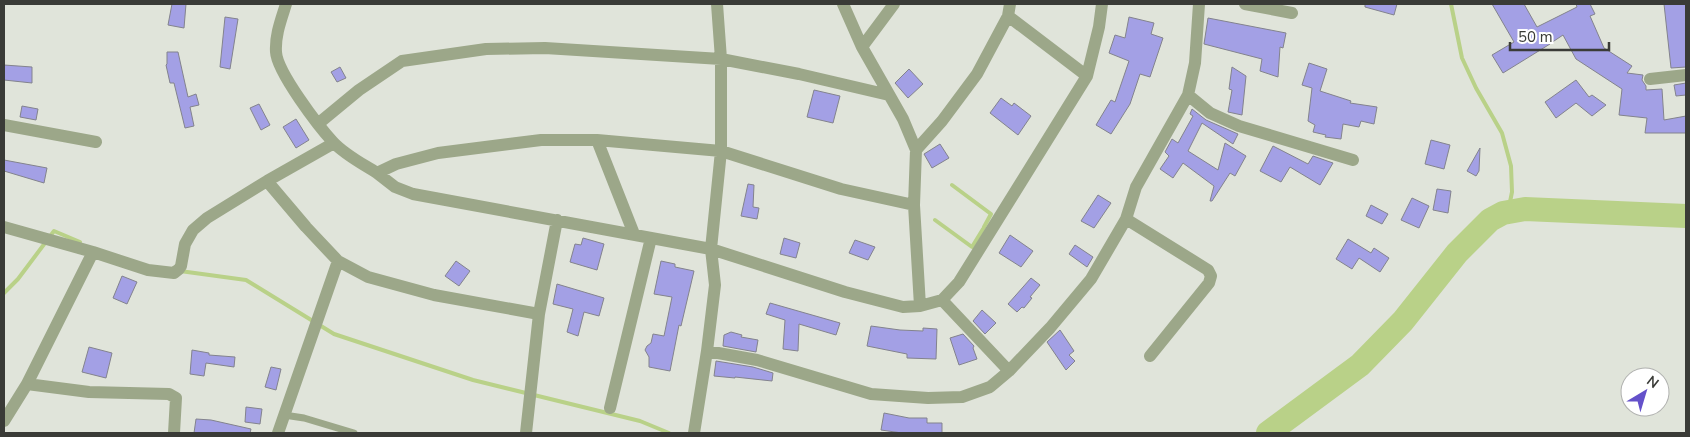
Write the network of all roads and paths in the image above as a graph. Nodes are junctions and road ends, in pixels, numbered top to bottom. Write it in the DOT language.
graph roads {
  1 [pos="286,4"];
  2 [pos="717,4"];
  3 [pos="843,4"];
  4 [pos="894,4"];
  5 [pos="1102,4"];
  6 [pos="1199,4"];
  7 [pos="1245,4"];
  8 [pos="1009,10"];
  9 [pos="1292,13"];
  10 [pos="862,47"];
  11 [pos="721,59"];
  12 [pos="1686,75"];
  13 [pos="1087,76"];
  14 [pos="1650,80"];
  15 [pos="889,95"];
  16 [pos="1188,95"];
  17 [pos="319,124"];
  18 [pos="4,125"];
  19 [pos="597,140"];
  20 [pos="96,142"];
  21 [pos="334,143"];
  22 [pos="916,150"];
  23 [pos="721,151"];
  24 [pos="1353,160"];
  25 [pos="378,173"];
  26 [pos="266,181"];
  27 [pos="914,205"];
  28 [pos="1126,219"];
  29 [pos="557,220"];
  30 [pos="4,227"];
  31 [pos="634,234"];
  32 [pos="651,238"];
  33 [pos="711,249"];
  34 [pos="93,252"];
  35 [pos="338,261"];
  36 [pos="942,300"];
  37 [pos="920,306"];
  38 [pos="539,314"];
  39 [pos="708,351"];
  40 [pos="1150,356"];
  41 [pos="1009,371"];
  42 [pos="27,384"];
  43 [pos="610,408"];
  44 [pos="284,415"];
  45 [pos="4,421"];
  46 [pos="174,433"];
  47 [pos="278,433"];
  48 [pos="354,433"];
  49 [pos="526,433"];
  50 [pos="694,433"];
  1 -- 17 [label="street"];
  2 -- 11 [label="street"];
  3 -- 10 [label="street"];
  4 -- 10 [label="street"];
  5 -- 13 [label="street"];
  6 -- 16 [label="street"];
  7 -- 9 [label="street"];
  8 -- 13 [label="street"];
  8 -- 22 [label="street"];
  10 -- 15 [label="street"];
  11 -- 15 [label="street"];
  11 -- 17 [label="street"];
  11 -- 23 [label="street"];
  12 -- 14 [label="street"];
  13 -- 36 [label="street"];
  15 -- 22 [label="street"];
  16 -- 24 [label="street"];
  16 -- 28 [label="street"];
  17 -- 21 [label="street"];
  18 -- 20 [label="street"];
  19 -- 23 [label="street"];
  19 -- 25 [label="street"];
  19 -- 31 [label="street"];
  21 -- 25 [label="street"];
  21 -- 26 [label="street"];
  22 -- 27 [label="street"];
  23 -- 27 [label="street"];
  23 -- 33 [label="street"];
  25 -- 29 [label="street"];
  26 -- 34 [label="street"];
  26 -- 35 [label="street"];
  27 -- 37 [label="street"];
  28 -- 40 [label="street"];
  28 -- 41 [label="street"];
  29 -- 31 [label="street"];
  29 -- 38 [label="street"];
  30 -- 34 [label="street"];
  31 -- 32 [label="street"];
  32 -- 33 [label="street"];
  32 -- 43 [label="street"];
  33 -- 37 [label="street"];
  33 -- 39 [label="street"];
  34 -- 42 [label="street"];
  35 -- 38 [label="street"];
  35 -- 44 [label="street"];
  36 -- 37 [label="street"];
  36 -- 41 [label="street"];
  38 -- 49 [label="street"];
  39 -- 41 [label="street"];
  39 -- 50 [label="street"];
  42 -- 45 [label="street"];
  42 -- 46 [label="street"];
  44 -- 47 [label="street"];
  44 -- 48 [label="lane"];
}
